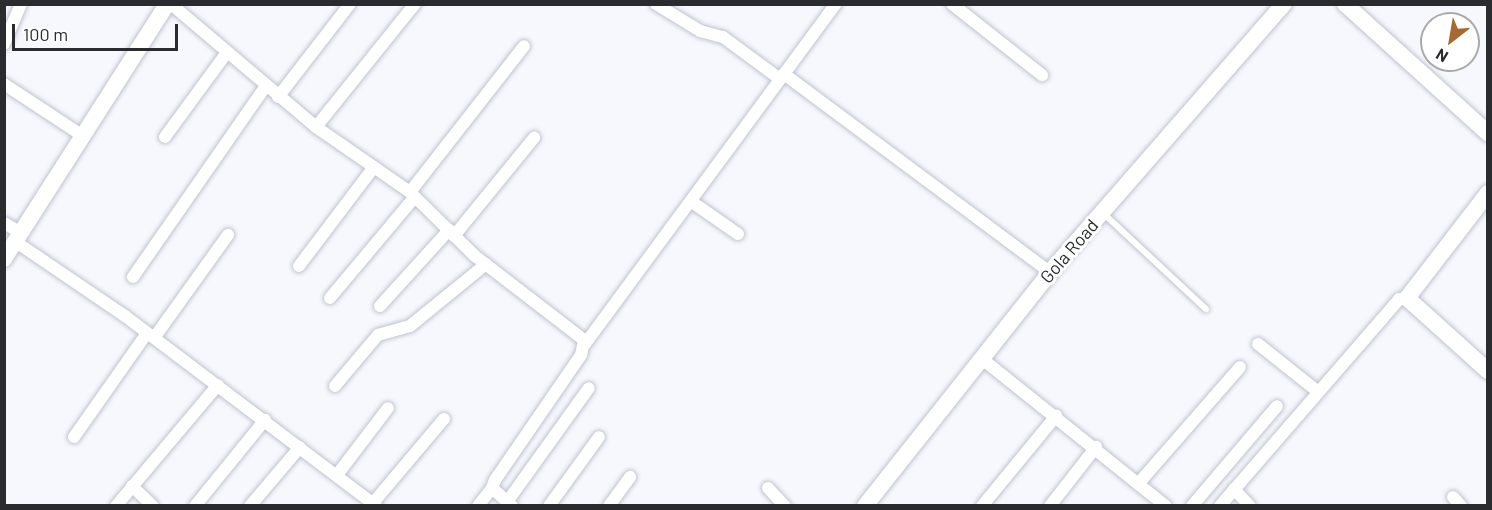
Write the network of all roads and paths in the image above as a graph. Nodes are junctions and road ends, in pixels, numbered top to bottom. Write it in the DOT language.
graph roads {
  1 [pos="21,4"];
  2 [pos="169,4"];
  3 [pos="350,4"];
  4 [pos="415,4"];
  5 [pos="656,4"];
  6 [pos="836,4"];
  7 [pos="952,4"];
  8 [pos="1284,4"];
  9 [pos="1345,4"];
  10 [pos="4,44"];
  11 [pos="524,46"];
  12 [pos="225,55"];
  13 [pos="1042,75"];
  14 [pos="782,77"];
  15 [pos="4,84"];
  16 [pos="265,87"];
  17 [pos="278,97"];
  18 [pos="316,127"];
  19 [pos="1488,133"];
  20 [pos="83,136"];
  21 [pos="165,137"];
  22 [pos="534,138"];
  23 [pos="374,167"];
  24 [pos="1488,193"];
  25 [pos="412,195"];
  26 [pos="692,202"];
  27 [pos="1102,213"];
  28 [pos="4,223"];
  29 [pos="452,233"];
  30 [pos="738,234"];
  31 [pos="228,236"];
  32 [pos="18,238"];
  33 [pos="4,259"];
  34 [pos="486,264"];
  35 [pos="299,266"];
  36 [pos="1050,272"];
  37 [pos="133,277"];
  38 [pos="330,298"];
  39 [pos="1407,298"];
  40 [pos="380,306"];
  41 [pos="1206,309"];
  42 [pos="151,335"];
  43 [pos="585,344"];
  44 [pos="1258,344"];
  45 [pos="981,358"];
  46 [pos="1240,367"];
  47 [pos="1488,371"];
  48 [pos="218,385"];
  49 [pos="335,386"];
  50 [pos="590,388"];
  51 [pos="1317,392"];
  52 [pos="1277,406"];
  53 [pos="388,408"];
  54 [pos="1056,416"];
  55 [pos="444,419"];
  56 [pos="265,420"];
  57 [pos="74,437"];
  58 [pos="599,437"];
  59 [pos="300,447"];
  60 [pos="1096,447"];
  61 [pos="337,475"];
  62 [pos="630,477"];
  63 [pos="1138,484"];
  64 [pos="132,486"];
  65 [pos="492,488"];
  66 [pos="768,488"];
  67 [pos="1234,489"];
  68 [pos="375,504"];
  69 [pos="509,504"];
  70 [pos="1054,504"];
  71 [pos="116,506"];
  72 [pos="153,506"];
  73 [pos="195,506"];
  74 [pos="250,506"];
  75 [pos="478,506"];
  76 [pos="549,506"];
  77 [pos="609,506"];
  78 [pos="785,506"];
  79 [pos="865,506"];
  80 [pos="982,506"];
  81 [pos="1166,506"];
  82 [pos="1192,506"];
  83 [pos="1220,506"];
  84 [pos="1250,506"];
  1 -- 10 [label="street"];
  2 -- 12 [label="street"];
  2 -- 20 [label="street"];
  3 -- 17 [label="street"];
  4 -- 18 [label="street"];
  5 -- 14 [label="street"];
  6 -- 14 [label="street"];
  7 -- 13 [label="street"];
  8 -- 27 [label="street, Gola Road"];
  9 -- 19 [label="street"];
  11 -- 25 [label="street"];
  12 -- 16 [label="street"];
  12 -- 21 [label="street"];
  14 -- 26 [label="street"];
  14 -- 36 [label="street"];
  15 -- 20 [label="street"];
  16 -- 17 [label="street"];
  16 -- 37 [label="street"];
  17 -- 18 [label="street"];
  18 -- 23 [label="street"];
  20 -- 32 [label="street"];
  22 -- 29 [label="street"];
  23 -- 25 [label="street"];
  23 -- 35 [label="street"];
  24 -- 39 [label="street"];
  25 -- 29 [label="street"];
  25 -- 38 [label="street"];
  26 -- 30 [label="street"];
  26 -- 43 [label="street"];
  27 -- 36 [label="street, Gola Road"];
  27 -- 41 [label="lane"];
  28 -- 32 [label="street"];
  29 -- 34 [label="street"];
  29 -- 40 [label="street"];
  31 -- 42 [label="street"];
  32 -- 33 [label="street"];
  32 -- 42 [label="street"];
  34 -- 43 [label="street"];
  34 -- 49 [label="street"];
  36 -- 45 [label="street, Gola Road"];
  39 -- 47 [label="street"];
  39 -- 51 [label="street"];
  42 -- 48 [label="street"];
  42 -- 57 [label="street"];
  43 -- 65 [label="street"];
  44 -- 51 [label="street"];
  45 -- 54 [label="street"];
  45 -- 79 [label="street, Gola Road"];
  46 -- 63 [label="street"];
  48 -- 56 [label="street"];
  48 -- 64 [label="street"];
  50 -- 69 [label="street"];
  51 -- 67 [label="street"];
  52 -- 82 [label="street"];
  53 -- 61 [label="street"];
  54 -- 60 [label="street"];
  54 -- 80 [label="street"];
  55 -- 68 [label="street"];
  56 -- 59 [label="street"];
  56 -- 73 [label="street"];
  58 -- 76 [label="street"];
  59 -- 61 [label="street"];
  59 -- 74 [label="street"];
  60 -- 63 [label="street"];
  60 -- 70 [label="street"];
  61 -- 68 [label="street"];
  62 -- 77 [label="street"];
  63 -- 81 [label="street"];
  64 -- 71 [label="street"];
  64 -- 72 [label="street"];
  65 -- 69 [label="street"];
  65 -- 75 [label="street"];
  66 -- 78 [label="street"];
  67 -- 83 [label="street"];
  67 -- 84 [label="street"];
}
